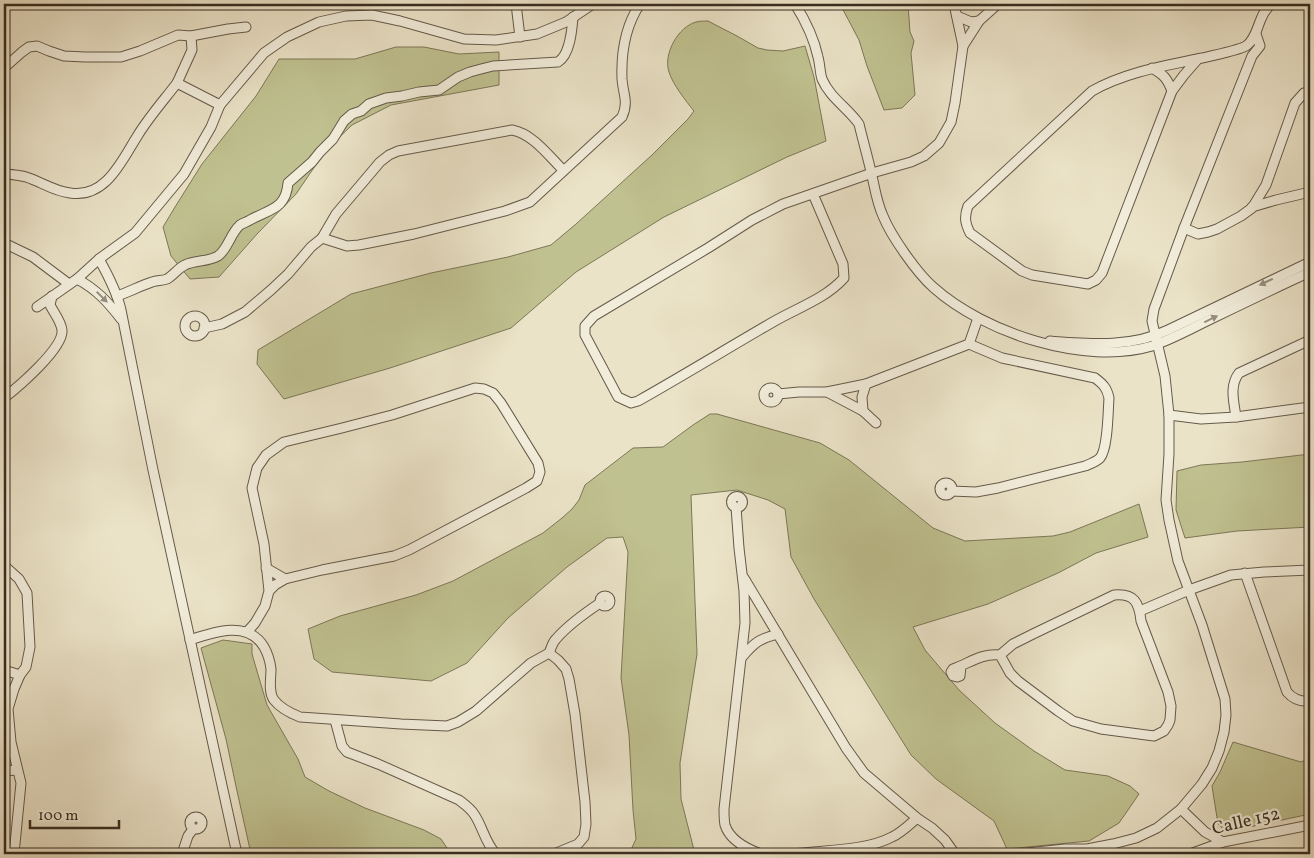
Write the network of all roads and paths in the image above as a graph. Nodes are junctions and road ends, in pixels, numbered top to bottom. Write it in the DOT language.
graph roads {
  1 [pos="516,4"];
  2 [pos="593,4"];
  3 [pos="640,4"];
  4 [pos="795,4"];
  5 [pos="954,4"];
  6 [pos="998,4"];
  7 [pos="1271,4"];
  8 [pos="957,16"];
  9 [pos="573,17"];
  10 [pos="979,21"];
  11 [pos="246,27"];
  12 [pos="1256,34"];
  13 [pos="191,36"];
  14 [pos="520,37"];
  15 [pos="963,46"];
  16 [pos="1246,46"];
  17 [pos="1252,56"];
  18 [pos="1198,58"];
  19 [pos="4,68"];
  20 [pos="1152,68"];
  21 [pos="176,83"];
  22 [pos="1172,91"];
  23 [pos="1310,91"];
  24 [pos="220,105"];
  25 [pos="563,170"];
  26 [pos="4,173"];
  27 [pos="872,173"];
  28 [pos="1266,185"];
  29 [pos="1310,192"];
  30 [pos="814,194"];
  31 [pos="1276,200"];
  32 [pos="1252,208"];
  33 [pos="1184,228"];
  34 [pos="322,238"];
  35 [pos="4,243"];
  36 [pos="99,259"];
  37 [pos="1310,262"];
  38 [pos="1310,272"];
  39 [pos="73,281"];
  40 [pos="52,296"];
  41 [pos="117,296"];
  42 [pos="37,307"];
  43 [pos="978,318"];
  44 [pos="123,321"];
  45 [pos="204,328"];
  46 [pos="1157,340"];
  47 [pos="1310,340"];
  48 [pos="969,344"];
  49 [pos="866,384"];
  50 [pos="827,392"];
  51 [pos="778,394"];
  52 [pos="4,398"];
  53 [pos="1310,407"];
  54 [pos="862,411"];
  55 [pos="1169,415"];
  56 [pos="1236,417"];
  57 [pos="876,423"];
  58 [pos="951,491"];
  59 [pos="736,507"];
  60 [pos="4,567"];
  61 [pos="266,568"];
  62 [pos="1310,570"];
  63 [pos="1245,573"];
  64 [pos="743,577"];
  65 [pos="285,579"];
  66 [pos="1189,590"];
  67 [pos="269,591"];
  68 [pos="600,604"];
  69 [pos="1140,611"];
  70 [pos="247,632"];
  71 [pos="778,634"];
  72 [pos="190,640"];
  73 [pos="549,654"];
  74 [pos="1000,655"];
  75 [pos="742,657"];
  76 [pos="961,666"];
  77 [pos="4,670"];
  78 [pos="20,675"];
  79 [pos="1310,701"];
  80 [pos="335,720"];
  81 [pos="17,770"];
  82 [pos="4,771"];
  83 [pos="1181,809"];
  84 [pos="916,818"];
  85 [pos="1310,825"];
  86 [pos="193,829"];
  87 [pos="1223,842"];
  88 [pos="14,854"];
  89 [pos="182,854"];
  90 [pos="237,854"];
  91 [pos="496,854"];
  92 [pos="554,854"];
  93 [pos="761,854"];
  94 [pos="793,854"];
  95 [pos="955,854"];
  96 [pos="1016,854"];
  97 [pos="1190,854"];
  1 -- 14 [label="street"];
  2 -- 9 [label="street"];
  3 -- 25 [label="street"];
  4 -- 27 [label="street"];
  5 -- 8 [label="street"];
  6 -- 10 [label="street"];
  7 -- 12 [label="street"];
  8 -- 10 [label="street"];
  8 -- 15 [label="street"];
  9 -- 14 [label="street"];
  9 -- 41 [label="street"];
  10 -- 15 [label="street"];
  11 -- 13 [label="street"];
  12 -- 16 [label="street"];
  12 -- 17 [label="street"];
  13 -- 19 [label="street"];
  13 -- 21 [label="street"];
  14 -- 24 [label="street"];
  15 -- 27 [label="street"];
  16 -- 17 [label="street"];
  16 -- 18 [label="street"];
  17 -- 33 [label="street"];
  18 -- 20 [label="street"];
  18 -- 22 [label="street"];
  20 -- 22 [label="street"];
  20 -- 22 [label="street"];
  21 -- 24 [label="street"];
  21 -- 26 [label="street"];
  23 -- 28 [label="street"];
  24 -- 36 [label="street"];
  25 -- 34 [label="street"];
  25 -- 34 [label="street"];
  27 -- 30 [label="street"];
  27 -- 43 [label="street"];
  28 -- 31 [label="street"];
  28 -- 32 [label="street"];
  29 -- 31 [label="street"];
  30 -- 30 [label="street"];
  31 -- 32 [label="street"];
  32 -- 33 [label="street"];
  33 -- 46 [label="street"];
  34 -- 45 [label="street"];
  35 -- 39 [label="street"];
  36 -- 39 [label="street"];
  36 -- 41 [label="street"];
  37 -- 46 [label="street, one-way"];
  46 -- 38 [label="street, one-way"];
  39 -- 40 [label="street"];
  39 -- 44 [label="street, one-way"];
  40 -- 42 [label="street"];
  40 -- 52 [label="street"];
  41 -- 44 [label="street"];
  43 -- 46 [label="street"];
  43 -- 48 [label="street"];
  44 -- 72 [label="street"];
  46 -- 55 [label="street"];
  47 -- 56 [label="street"];
  48 -- 49 [label="street"];
  48 -- 58 [label="street"];
  49 -- 50 [label="street"];
  49 -- 54 [label="street"];
  50 -- 51 [label="street"];
  50 -- 54 [label="street"];
  53 -- 56 [label="street"];
  54 -- 57 [label="street"];
  55 -- 56 [label="street"];
  55 -- 66 [label="street"];
  59 -- 64 [label="street"];
  60 -- 78 [label="street"];
  61 -- 65 [label="street"];
  61 -- 65 [label="street"];
  61 -- 67 [label="street"];
  62 -- 63 [label="street"];
  63 -- 66 [label="street"];
  63 -- 79 [label="street"];
  64 -- 71 [label="street"];
  64 -- 75 [label="street"];
  65 -- 67 [label="street"];
  66 -- 69 [label="street"];
  66 -- 83 [label="street"];
  67 -- 70 [label="street"];
  68 -- 73 [label="street"];
  69 -- 74 [label="street"];
  69 -- 74 [label="street"];
  70 -- 72 [label="street"];
  70 -- 80 [label="street"];
  71 -- 75 [label="street"];
  71 -- 84 [label="street"];
  72 -- 90 [label="street"];
  73 -- 80 [label="street"];
  73 -- 92 [label="street"];
  74 -- 76 [label="street"];
  75 -- 93 [label="street"];
  77 -- 78 [label="street"];
  78 -- 81 [label="street"];
  80 -- 91 [label="street"];
  81 -- 82 [label="street"];
  81 -- 88 [label="street"];
  83 -- 87 [label="street"];
  83 -- 96 [label="street"];
  84 -- 94 [label="street"];
  84 -- 95 [label="street"];
  85 -- 87 [label="street, Calle 152"];
  86 -- 89 [label="street"];
  87 -- 97 [label="street, Calle 152"];
}
